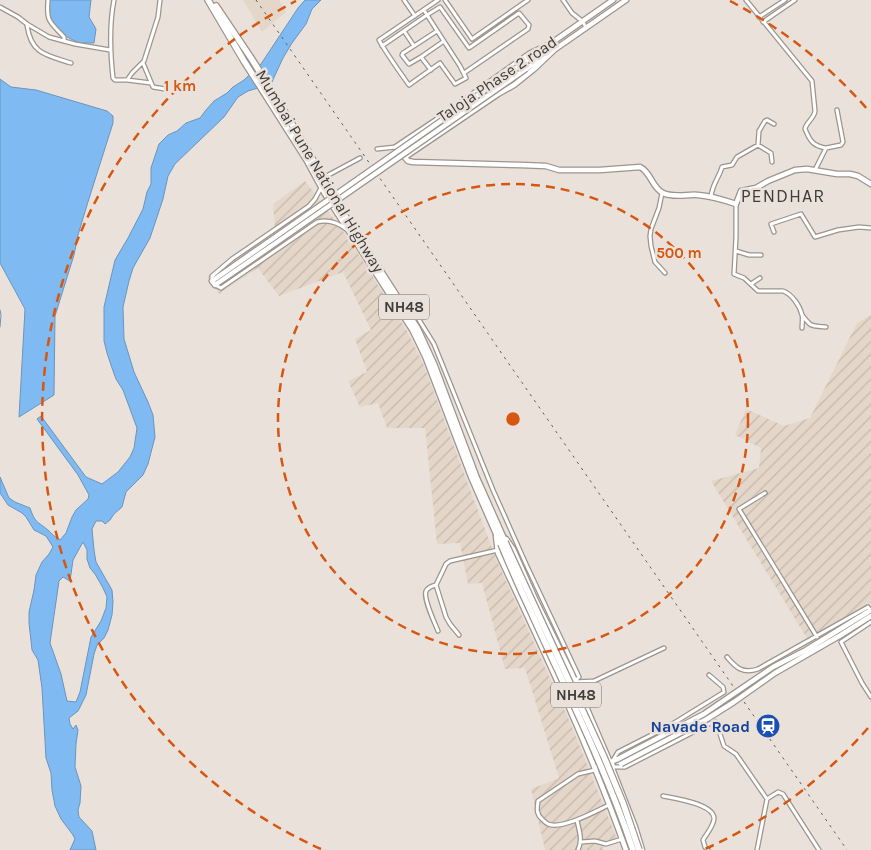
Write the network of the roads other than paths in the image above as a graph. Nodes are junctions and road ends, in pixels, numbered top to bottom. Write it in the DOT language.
graph roads {
  1 [pos="48,0"];
  2 [pos="114,0"];
  3 [pos="160,0"];
  4 [pos="208,0"];
  5 [pos="212,0"];
  6 [pos="404,0"];
  7 [pos="438,0"];
  8 [pos="445,0"];
  9 [pos="528,0"];
  10 [pos="563,0"];
  11 [pos="614,0"];
  12 [pos="626,0"];
  13 [pos="746,0"];
  14 [pos="785,0"];
  15 [pos="795,0"];
  16 [pos="0,7"];
  17 [pos="424,10"];
  18 [pos="427,15"];
  19 [pos="506,15"];
  20 [pos="416,16"];
  21 [pos="759,17"];
  22 [pos="510,20"];
  23 [pos="582,21"];
  24 [pos="763,22"];
  25 [pos="27,24"];
  26 [pos="586,27"];
  27 [pos="404,30"];
  28 [pos="484,30"];
  29 [pos="437,31"];
  30 [pos="488,35"];
  31 [pos="64,40"];
  32 [pos="444,41"];
  33 [pos="550,44"];
  34 [pos="382,46"];
  35 [pos="414,46"];
  36 [pos="110,50"];
  37 [pos="554,50"];
  38 [pos="421,57"];
  39 [pos="71,63"];
  40 [pos="142,63"];
  41 [pos="431,70"];
  42 [pos="464,72"];
  43 [pos="127,80"];
  44 [pos="151,83"];
  45 [pos="165,89"];
  46 [pos="837,110"];
  47 [pos="774,124"];
  48 [pos="758,145"];
  49 [pos="396,147"];
  50 [pos="826,148"];
  51 [pos="377,149"];
  52 [pos="405,157"];
  53 [pos="360,158"];
  54 [pos="772,162"];
  55 [pos="815,170"];
  56 [pos="320,179"];
  57 [pos="871,184"];
  58 [pos="322,187"];
  59 [pos="662,193"];
  60 [pos="711,197"];
  61 [pos="736,204"];
  62 [pos="871,228"];
  63 [pos="774,232"];
  64 [pos="352,234"];
  65 [pos="269,245"];
  66 [pos="736,250"];
  67 [pos="761,255"];
  68 [pos="665,273"];
  69 [pos="760,278"];
  70 [pos="214,283"];
  71 [pos="751,284"];
  72 [pos="400,301"];
  73 [pos="802,314"];
  74 [pos="826,327"];
  75 [pos="802,328"];
  76 [pos="765,493"];
  77 [pos="497,531"];
  78 [pos="501,545"];
  79 [pos="436,585"];
  80 [pos="871,610"];
  81 [pos="871,616"];
  82 [pos="871,622"];
  83 [pos="438,631"];
  84 [pos="841,632"];
  85 [pos="459,635"];
  86 [pos="817,637"];
  87 [pos="664,648"];
  88 [pos="727,657"];
  89 [pos="709,675"];
  90 [pos="575,682"];
  91 [pos="871,697"];
  92 [pos="612,765"];
  93 [pos="596,770"];
  94 [pos="663,796"];
  95 [pos="766,799"];
  96 [pos="610,805"];
  97 [pos="577,820"];
  98 [pos="622,838"];
  99 [pos="581,842"];
  100 [pos="578,850"];
  101 [pos="626,850"];
  102 [pos="633,850"];
  103 [pos="641,850"];
  104 [pos="708,850"];
  105 [pos="757,850"];
  106 [pos="819,850"];
  1 -- 31 [label="street"];
  2 -- 36 [label="street"];
  3 -- 40 [label="street"];
  4 -- 56 [label="highway, Mumbai Pune National Highway / NH48"];
  5 -- 56 [label="highway, Mumbai Pune National Highway / NH48"];
  6 -- 20 [label="street"];
  7 -- 17 [label="street"];
  8 -- 28 [label="street"];
  9 -- 19 [label="street"];
  10 -- 23 [label="street"];
  11 -- 23 [label="street, Taloja Phase 2 road"];
  12 -- 26 [label="street, Taloja Phase 2 road"];
  13 -- 21 [label="street"];
  14 -- 21 [label="street"];
  15 -- 24 [label="street"];
  16 -- 25 [label="street"];
  17 -- 18 [label="street"];
  17 -- 20 [label="street"];
  18 -- 27 [label="street"];
  18 -- 29 [label="street"];
  18 -- 30 [label="street"];
  19 -- 22 [label="street"];
  19 -- 28 [label="street"];
  20 -- 34 [label="street"];
  21 -- 24 [label="street"];
  22 -- 30 [label="street"];
  22 -- 42 [label="street"];
  23 -- 26 [label="street"];
  23 -- 33 [label="street, Taloja Phase 2 road"];
  24 -- 50 [label="street"];
  25 -- 31 [label="street"];
  25 -- 39 [label="street"];
  26 -- 37 [label="street, Taloja Phase 2 road"];
  27 -- 34 [label="street"];
  27 -- 35 [label="street"];
  28 -- 30 [label="street"];
  29 -- 32 [label="street"];
  29 -- 35 [label="street"];
  31 -- 36 [label="street"];
  32 -- 38 [label="street"];
  32 -- 42 [label="street"];
  33 -- 49 [label="street, Taloja Phase 2 road"];
  33 -- 65 [label="street, bridge"];
  34 -- 41 [label="street"];
  35 -- 38 [label="street"];
  36 -- 43 [label="street"];
  37 -- 52 [label="street, Taloja Phase 2 road"];
  37 -- 65 [label="street, bridge"];
  38 -- 41 [label="street"];
  40 -- 43 [label="street"];
  40 -- 44 [label="street"];
  41 -- 42 [label="street"];
  43 -- 44 [label="street"];
  44 -- 45 [label="street"];
  46 -- 50 [label="street"];
  47 -- 48 [label="street"];
  48 -- 54 [label="street"];
  48 -- 60 [label="street"];
  49 -- 51 [label="street, Taloja Phase 2 road"];
  49 -- 52 [label="street"];
  50 -- 55 [label="street"];
  52 -- 59 [label="street"];
  53 -- 56 [label="street"];
  55 -- 57 [label="street"];
  55 -- 61 [label="street"];
  56 -- 58 [label="highway, Mumbai Pune National Highway / NH48"];
  56 -- 72 [label="highway, Mumbai Pune National Highway / NH48"];
  58 -- 64 [label="highway, Mumbai Pune National Highway / NH48"];
  58 -- 70 [label="street"];
  59 -- 60 [label="street"];
  59 -- 68 [label="street"];
  60 -- 61 [label="street"];
  61 -- 66 [label="street"];
  62 -- 63 [label="street"];
  64 -- 70 [label="street"];
  64 -- 77 [label="highway, Mumbai Pune National Highway / NH48"];
  65 -- 70 [label="street"];
  66 -- 67 [label="street"];
  66 -- 71 [label="street"];
  69 -- 71 [label="street"];
  71 -- 73 [label="street"];
  72 -- 77 [label="highway, Mumbai Pune National Highway / NH48"];
  72 -- 90 [label="street"];
  73 -- 74 [label="street"];
  73 -- 75 [label="street"];
  76 -- 86 [label="street"];
  77 -- 78 [label="highway, NH48"];
  77 -- 90 [label="street"];
  78 -- 79 [label="street"];
  78 -- 93 [label="street"];
  78 -- 102 [label="highway, NH48, bridge"];
  78 -- 103 [label="highway, NH48, bridge"];
  79 -- 83 [label="street"];
  79 -- 85 [label="street"];
  80 -- 84 [label="street"];
  80 -- 86 [label="street"];
  81 -- 84 [label="street"];
  82 -- 91 [label="street"];
  84 -- 92 [label="street, bridge"];
  86 -- 88 [label="street"];
  87 -- 90 [label="street"];
  89 -- 92 [label="street"];
  90 -- 92 [label="street"];
  92 -- 93 [label="street"];
  92 -- 95 [label="street"];
  92 -- 103 [label="street"];
  93 -- 96 [label="street"];
  93 -- 97 [label="street"];
  94 -- 104 [label="street"];
  95 -- 105 [label="street"];
  95 -- 106 [label="street"];
  96 -- 97 [label="street"];
  96 -- 98 [label="street"];
  97 -- 99 [label="street"];
  98 -- 99 [label="street"];
  98 -- 101 [label="street"];
  99 -- 100 [label="street"];
}
